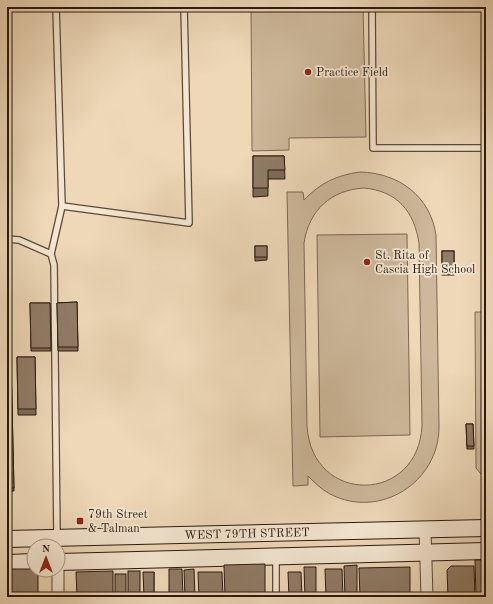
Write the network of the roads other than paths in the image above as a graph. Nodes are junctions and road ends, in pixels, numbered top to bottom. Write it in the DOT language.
graph roads {
  1 [pos="56,7"];
  2 [pos="184,7"];
  3 [pos="372,7"];
  4 [pos="486,148"];
  5 [pos="62,206"];
  6 [pos="7,239"];
  7 [pos="51,254"];
  8 [pos="486,528"];
  9 [pos="425,529"];
  10 [pos="57,538"];
  11 [pos="7,539"];
  12 [pos="26,540"];
  13 [pos="66,542"];
  14 [pos="486,551"];
  15 [pos="426,552"];
  16 [pos="276,556"];
  17 [pos="26,562"];
  18 [pos="66,562"];
  19 [pos="7,563"];
  20 [pos="58,578"];
  21 [pos="58,597"];
  22 [pos="276,597"];
  23 [pos="427,597"];
  1 -- 5 [label="lane"];
  2 -- 5 [label="lane"];
  3 -- 4 [label="lane"];
  5 -- 7 [label="lane"];
  6 -- 7 [label="lane"];
  7 -- 10 [label="lane"];
  8 -- 9 [label="main road, WEST 79TH STREET"];
  9 -- 13 [label="main road, WEST 79TH STREET"];
  9 -- 15 [label="street"];
  11 -- 12 [label="main road, WEST 79TH STREET"];
  14 -- 15 [label="main road, WEST 79TH STREET"];
  15 -- 16 [label="main road, WEST 79TH STREET"];
  15 -- 23 [label="street"];
  16 -- 18 [label="main road, WEST 79TH STREET"];
  16 -- 22 [label="lane"];
  17 -- 19 [label="main road"];
  20 -- 21 [label="street"];
}
